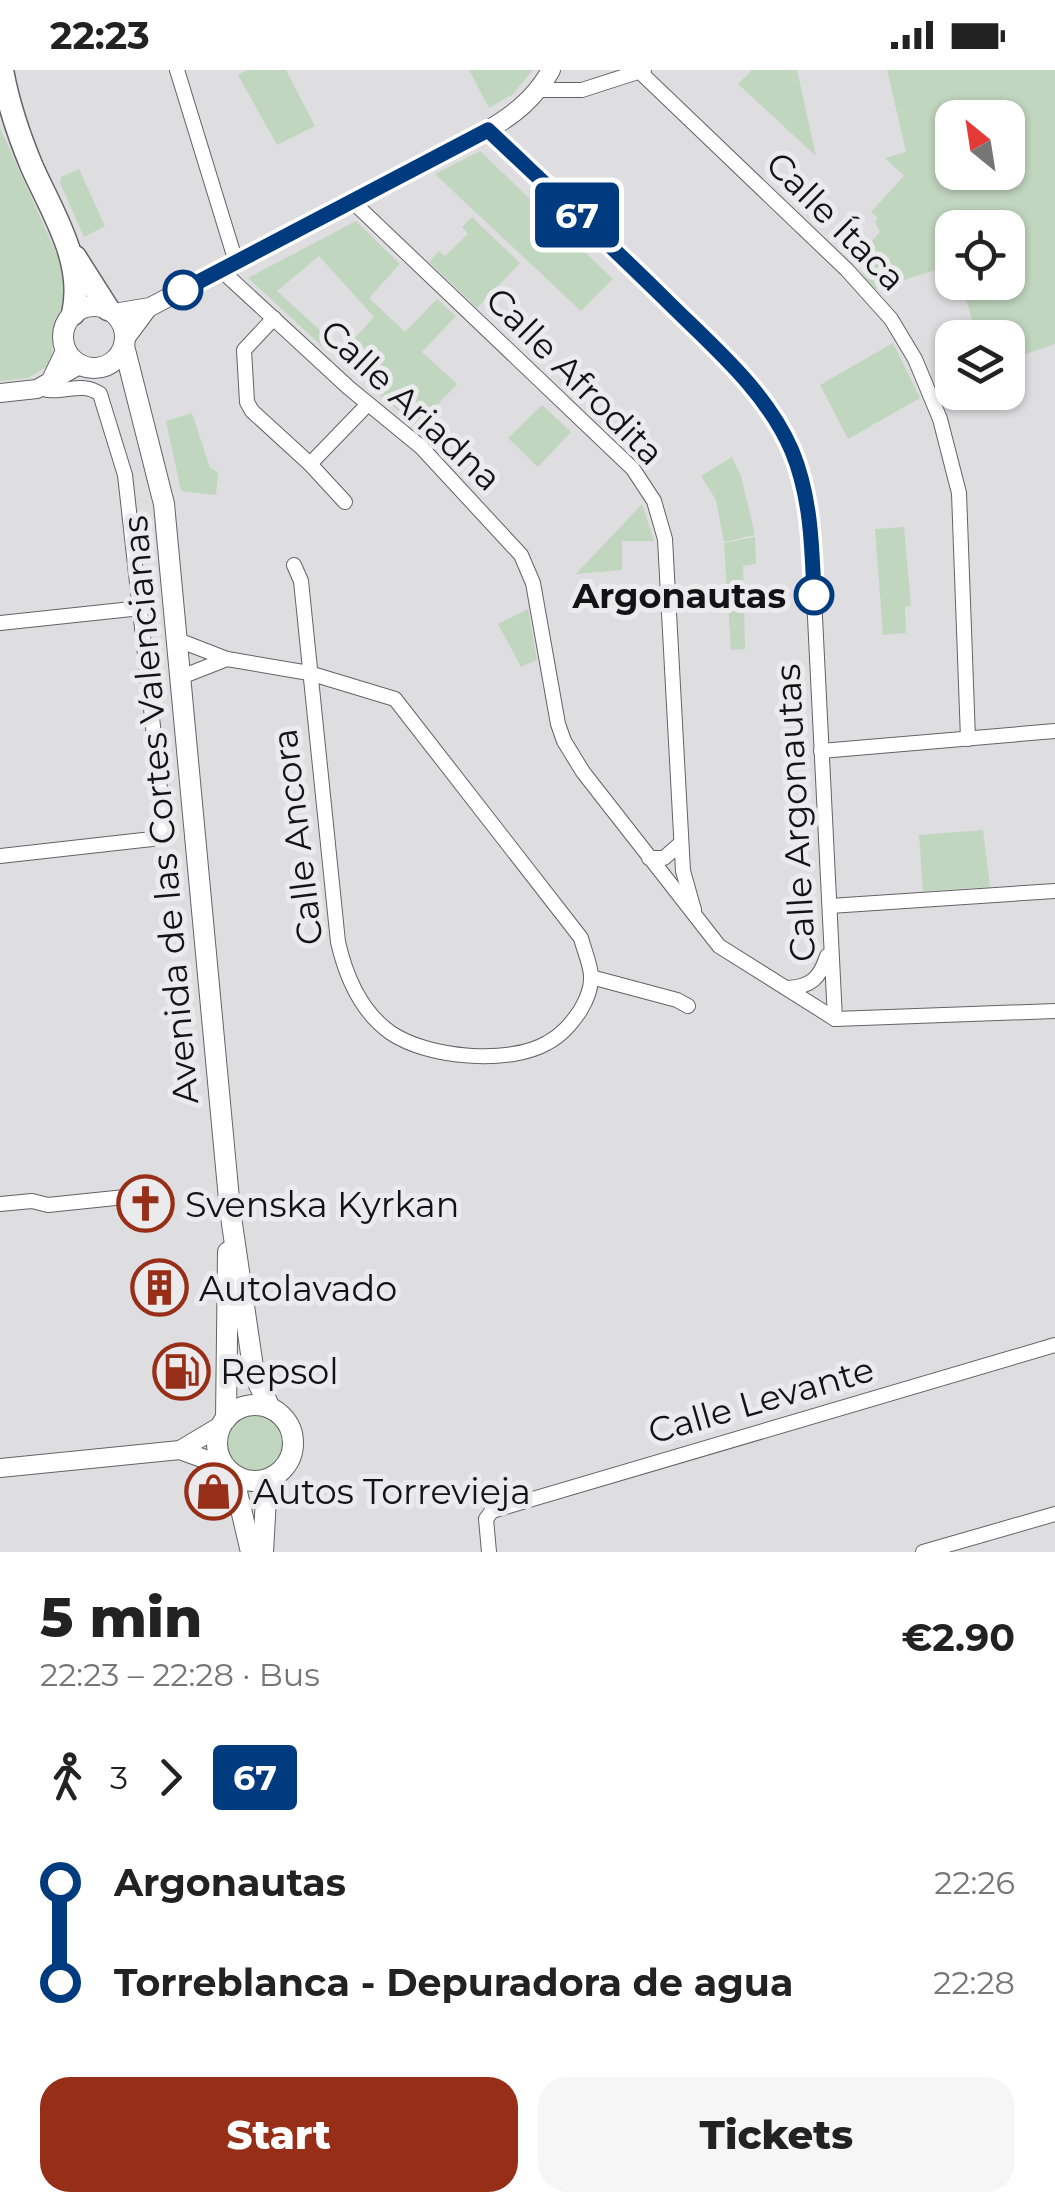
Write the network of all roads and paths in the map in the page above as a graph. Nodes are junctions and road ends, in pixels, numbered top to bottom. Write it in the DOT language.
graph roads {
  1 [pos="2,70"];
  2 [pos="177,70"];
  3 [pos="552,70"];
  4 [pos="642,71"];
  5 [pos="540,90"];
  6 [pos="488,130"];
  7 [pos="352,201"];
  8 [pos="69,248"];
  9 [pos="228,266"];
  10 [pos="148,308"];
  11 [pos="111,311"];
  12 [pos="73,314"];
  13 [pos="274,318"];
  14 [pos="124,342"];
  15 [pos="66,349"];
  16 [pos="89,373"];
  17 [pos="46,383"];
  18 [pos="0,393"];
  19 [pos="368,404"];
  20 [pos="138,407"];
  21 [pos="310,464"];
  22 [pos="345,502"];
  23 [pos="294,565"];
  24 [pos="140,608"];
  25 [pos="0,623"];
  26 [pos="178,640"];
  27 [pos="227,659"];
  28 [pos="309,673"];
  29 [pos="181,676"];
  30 [pos="1055,731"];
  31 [pos="968,739"];
  32 [pos="821,752"];
  33 [pos="682,843"];
  34 [pos="0,856"];
  35 [pos="648,858"];
  36 [pos="1055,892"];
  37 [pos="830,906"];
  38 [pos="704,931"];
  39 [pos="831,944"];
  40 [pos="591,977"];
  41 [pos="786,988"];
  42 [pos="688,1006"];
  43 [pos="1055,1011"];
  44 [pos="835,1019"];
  45 [pos="124,1197"];
  46 [pos="0,1204"];
  47 [pos="230,1210"];
  48 [pos="1055,1345"];
  49 [pos="270,1408"];
  50 [pos="224,1422"];
  51 [pos="180,1450"];
  52 [pos="0,1468"];
  53 [pos="229,1470"];
  54 [pos="274,1476"];
  55 [pos="1055,1514"];
  56 [pos="251,1552"];
  57 [pos="263,1552"];
  58 [pos="490,1552"];
  59 [pos="923,1552"];
  1 -- 8 [label="highway"];
  2 -- 9 [label="street"];
  3 -- 5 [label="street"];
  4 -- 5 [label="street"];
  4 -- 31 [label="street, Calle Ítaca"];
  5 -- 6 [label="street"];
  6 -- 7 [label="street"];
  6 -- 32 [label="street, Calle Argonautas"];
  7 -- 9 [label="street"];
  7 -- 33 [label="street, Calle Afrodita"];
  8 -- 11 [label="highway"];
  8 -- 12 [label="highway"];
  9 -- 10 [label="street"];
  9 -- 13 [label="street, Calle Ariadna"];
  10 -- 11 [label="street"];
  10 -- 14 [label="street"];
  11 -- 12 [label="main road"];
  11 -- 14 [label="main road"];
  12 -- 15 [label="main road"];
  13 -- 19 [label="street, Calle Ariadna"];
  13 -- 21 [label="street"];
  14 -- 16 [label="main road"];
  14 -- 20 [label="main road, Avenida de las Cortes Valencianas"];
  15 -- 16 [label="main road"];
  15 -- 17 [label="street"];
  16 -- 17 [label="street"];
  16 -- 20 [label="main road"];
  16 -- 24 [label="street"];
  17 -- 18 [label="street"];
  19 -- 21 [label="street"];
  19 -- 35 [label="street, Calle Ariadna"];
  20 -- 26 [label="main road, Avenida de las Cortes Valencianas"];
  21 -- 22 [label="street"];
  23 -- 28 [label="street, Calle Ancora"];
  24 -- 25 [label="street"];
  24 -- 34 [label="street"];
  26 -- 27 [label="street"];
  26 -- 29 [label="main road, Avenida de las Cortes Valencianas"];
  27 -- 28 [label="street"];
  27 -- 29 [label="street"];
  28 -- 40 [label="street"];
  28 -- 40 [label="street, Calle Ancora"];
  29 -- 47 [label="main road, Avenida de las Cortes Valencianas"];
  30 -- 31 [label="street"];
  31 -- 32 [label="street"];
  32 -- 37 [label="street, Calle Argonautas"];
  33 -- 35 [label="street"];
  33 -- 38 [label="street, Calle Afrodita"];
  35 -- 38 [label="street, Calle Ariadna"];
  36 -- 37 [label="street"];
  37 -- 39 [label="street, Calle Argonautas"];
  38 -- 41 [label="street, Calle Ariadna"];
  39 -- 41 [label="street"];
  39 -- 44 [label="street, Calle Argonautas"];
  40 -- 42 [label="street"];
  41 -- 44 [label="street, Calle Ariadna"];
  43 -- 44 [label="street"];
  45 -- 46 [label="street"];
  47 -- 49 [label="main road, Avenida de las Cortes Valencianas"];
  47 -- 50 [label="main road, Avenida de las Cortes Valencianas"];
  48 -- 58 [label="street, Calle Levante"];
  49 -- 50 [label="main road"];
  49 -- 54 [label="main road"];
  50 -- 51 [label="street"];
  50 -- 53 [label="main road"];
  51 -- 52 [label="street"];
  51 -- 53 [label="street"];
  53 -- 54 [label="main road"];
  53 -- 56 [label="main road"];
  54 -- 57 [label="main road"];
  55 -- 59 [label="street"];
}
